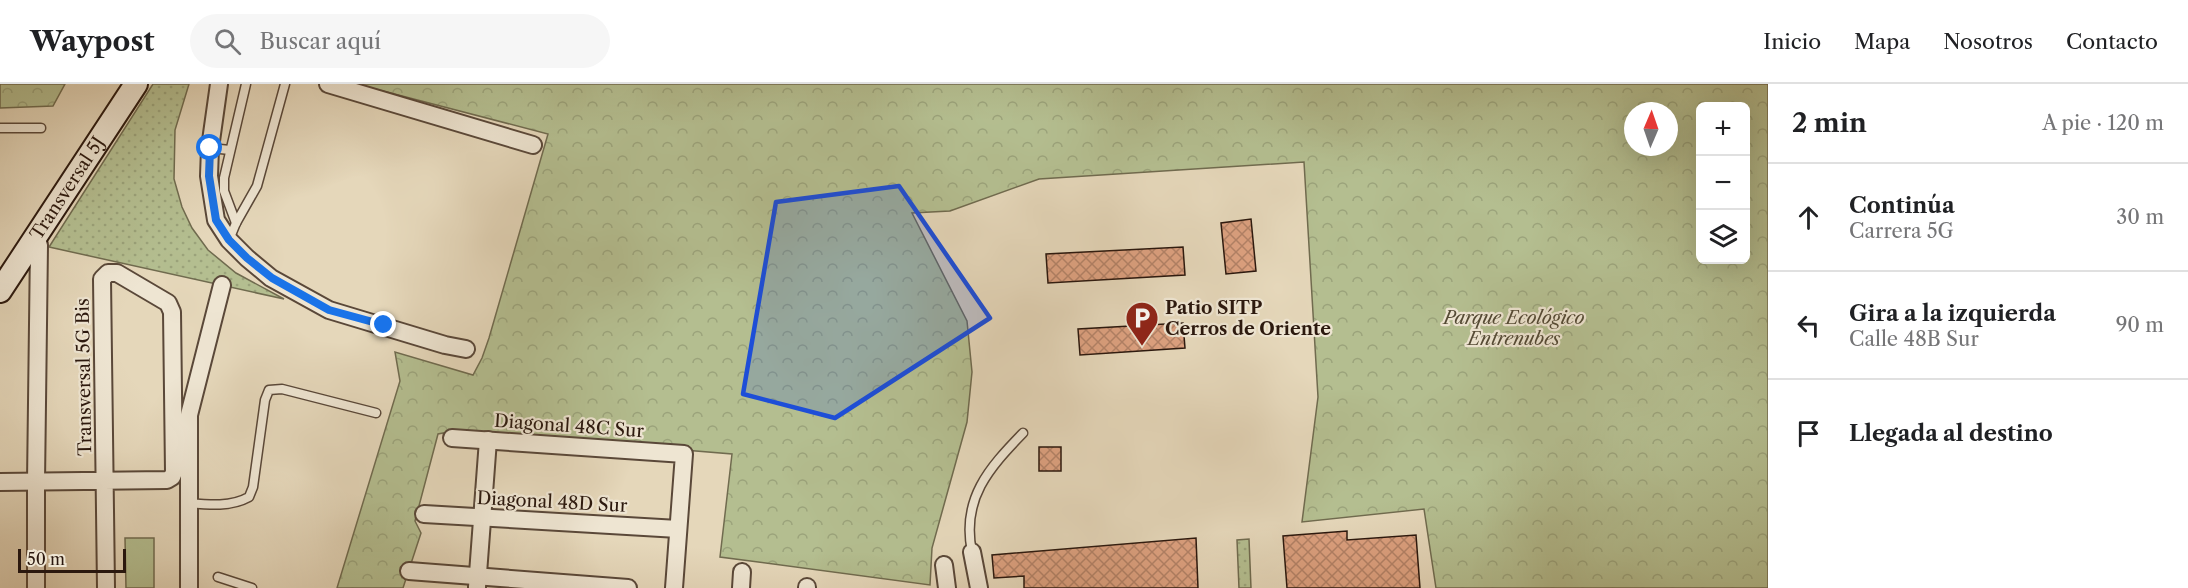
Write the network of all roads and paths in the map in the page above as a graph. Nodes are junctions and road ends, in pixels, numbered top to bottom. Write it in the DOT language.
graph roads {
  1 [pos="136,84"];
  2 [pos="219,84"];
  3 [pos="246,84"];
  4 [pos="285,84"];
  5 [pos="328,84"];
  6 [pos="0,128"];
  7 [pos="41,128"];
  8 [pos="533,145"];
  9 [pos="210,148"];
  10 [pos="230,150"];
  11 [pos="236,223"];
  12 [pos="229,240"];
  13 [pos="35,244"];
  14 [pos="222,285"];
  15 [pos="0,291"];
  16 [pos="466,349"];
  17 [pos="376,413"];
  18 [pos="1023,433"];
  19 [pos="452,438"];
  20 [pos="488,440"];
  21 [pos="0,482"];
  22 [pos="36,482"];
  23 [pos="104,482"];
  24 [pos="189,502"];
  25 [pos="424,514"];
  26 [pos="482,518"];
  27 [pos="678,529"];
  28 [pos="971,548"];
  29 [pos="944,565"];
  30 [pos="409,571"];
  31 [pos="218,577"];
  32 [pos="477,582"];
  33 [pos="36,588"];
  34 [pos="106,588"];
  35 [pos="189,588"];
  36 [pos="252,588"];
  37 [pos="628,588"];
  38 [pos="674,588"];
  39 [pos="947,588"];
  40 [pos="979,588"];
  1 -- 13 [label="main road, Transversal 5J"];
  2 -- 9 [label="street"];
  3 -- 10 [label="lane"];
  4 -- 11 [label="lane"];
  5 -- 8 [label="street"];
  6 -- 7 [label="lane"];
  9 -- 10 [label="lane"];
  9 -- 12 [label="street"];
  10 -- 11 [label="lane"];
  11 -- 12 [label="lane"];
  12 -- 16 [label="street"];
  13 -- 15 [label="main road, Transversal 5J"];
  13 -- 22 [label="street"];
  14 -- 24 [label="street"];
  17 -- 24 [label="lane"];
  18 -- 28 [label="lane"];
  19 -- 20 [label="street, Diagonal 48C Sur"];
  20 -- 26 [label="street"];
  20 -- 27 [label="street, Diagonal 48C Sur"];
  21 -- 22 [label="street"];
  22 -- 23 [label="street"];
  22 -- 33 [label="street"];
  23 -- 23 [label="street, Transversal 5G Bis"];
  23 -- 34 [label="street, Transversal 5G Bis"];
  24 -- 35 [label="street"];
  25 -- 26 [label="street, Diagonal 48D Sur"];
  26 -- 27 [label="street, Diagonal 48D Sur"];
  26 -- 32 [label="street"];
  27 -- 38 [label="street"];
  28 -- 40 [label="street"];
  29 -- 39 [label="street"];
  30 -- 32 [label="street"];
  31 -- 36 [label="lane"];
  32 -- 37 [label="street"];
}
